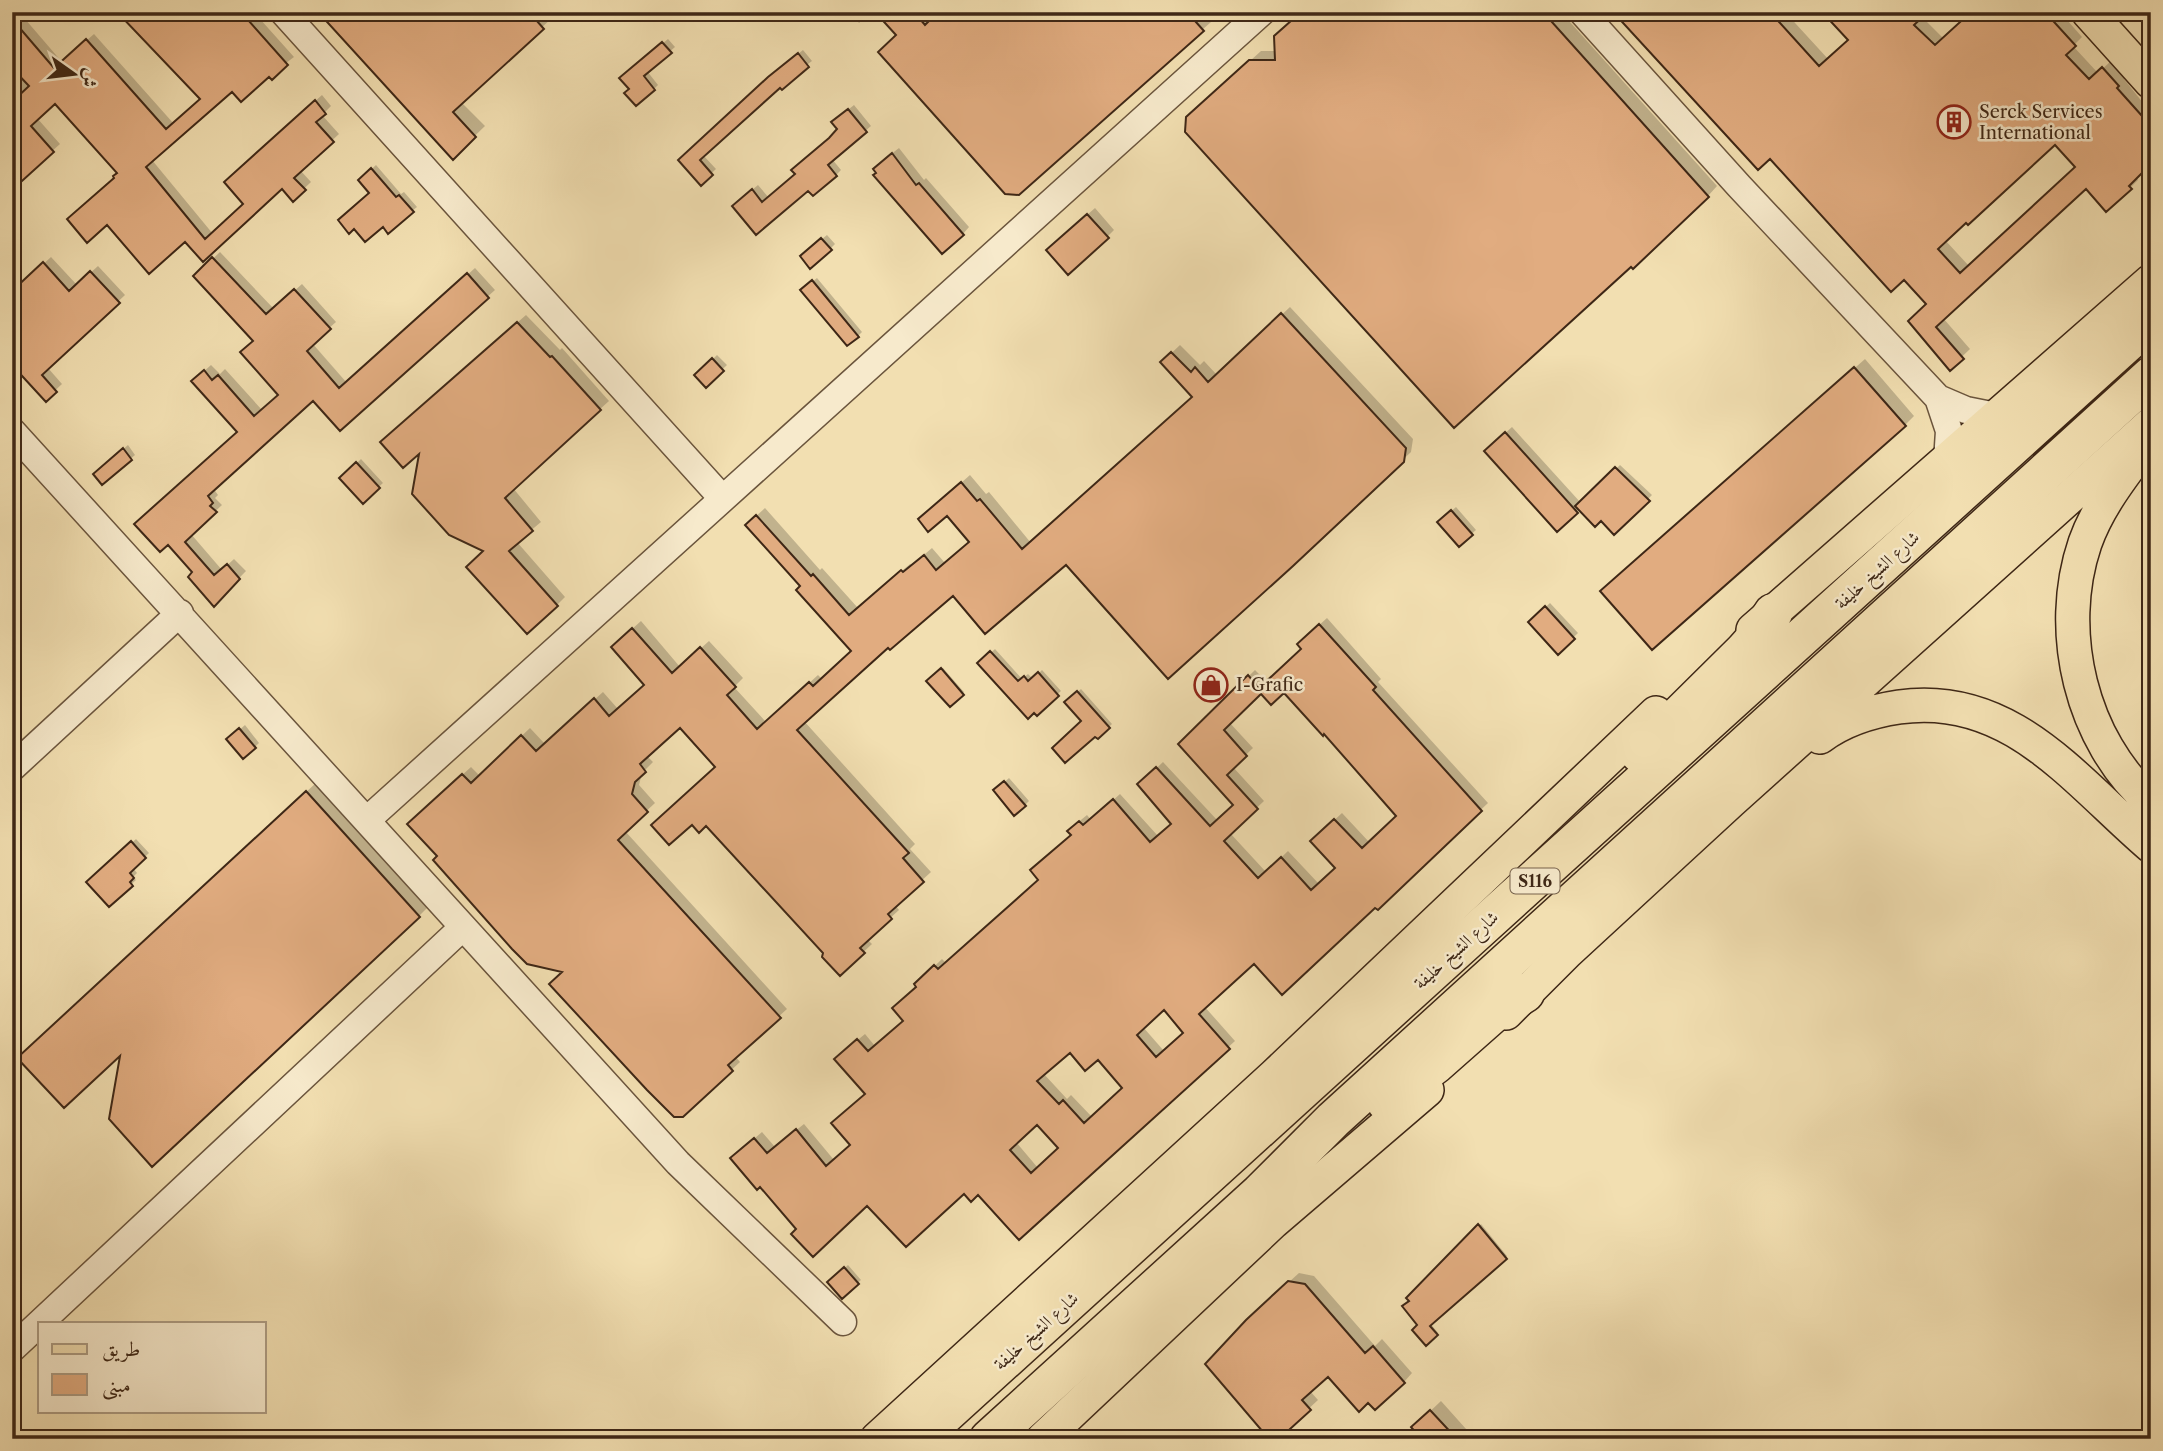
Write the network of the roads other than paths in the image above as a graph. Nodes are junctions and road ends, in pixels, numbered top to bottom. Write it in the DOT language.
graph roads {
  1 [pos="1262,12"];
  2 [pos="1582,12"];
  3 [pos="2088,12"];
  4 [pos="2116,12"];
  5 [pos="288,14"];
  6 [pos="2151,51"];
  7 [pos="2151,82"];
  8 [pos="2151,281"];
  9 [pos="2151,321"];
  10 [pos="2151,376"];
  11 [pos="1938,398"];
  12 [pos="1996,416"];
  13 [pos="2151,424"];
  14 [pos="12,431"];
  15 [pos="2151,438"];
  16 [pos="1947,461"];
  17 [pos="722,498"];
  18 [pos="180,613"];
  19 [pos="1773,613"];
  20 [pos="12,768"];
  21 [pos="1731,801"];
  22 [pos="2151,802"];
  23 [pos="367,820"];
  24 [pos="2151,846"];
  25 [pos="1540,876"];
  26 [pos="462,928"];
  27 [pos="1525,993"];
  28 [pos="1260,1193"];
  29 [pos="41,1322"];
  30 [pos="843,1322"];
  31 [pos="38,1325"];
  32 [pos="12,1349"];
  33 [pos="877,1439"];
  34 [pos="918,1439"];
  35 [pos="989,1439"];
  36 [pos="1044,1439"];
  1 -- 17 [label="street"];
  2 -- 11 [label="street"];
  3 -- 7 [label="main road"];
  4 -- 6 [label="main road"];
  5 -- 17 [label="street"];
  8 -- 12 [label="main road"];
  9 -- 25 [label="highway, شارع الشيخ خليفة / S116"];
  10 -- 28 [label="highway, S116"];
  11 -- 12 [label="street"];
  11 -- 16 [label="street"];
  12 -- 16 [label="main road"];
  13 -- 21 [label="main road"];
  14 -- 18 [label="street"];
  15 -- 22 [label="main road"];
  16 -- 19 [label="main road"];
  17 -- 23 [label="street"];
  18 -- 20 [label="street"];
  18 -- 23 [label="street"];
  19 -- 25 [label="highway"];
  19 -- 33 [label="main road"];
  21 -- 24 [label="main road"];
  21 -- 27 [label="main road"];
  23 -- 26 [label="street"];
  25 -- 34 [label="highway, شارع الشيخ خليفة / S116"];
  26 -- 29 [label="street"];
  26 -- 30 [label="street"];
  27 -- 28 [label="highway"];
  27 -- 36 [label="main road"];
  28 -- 35 [label="highway, S116"];
  31 -- 32 [label="street"];
}
